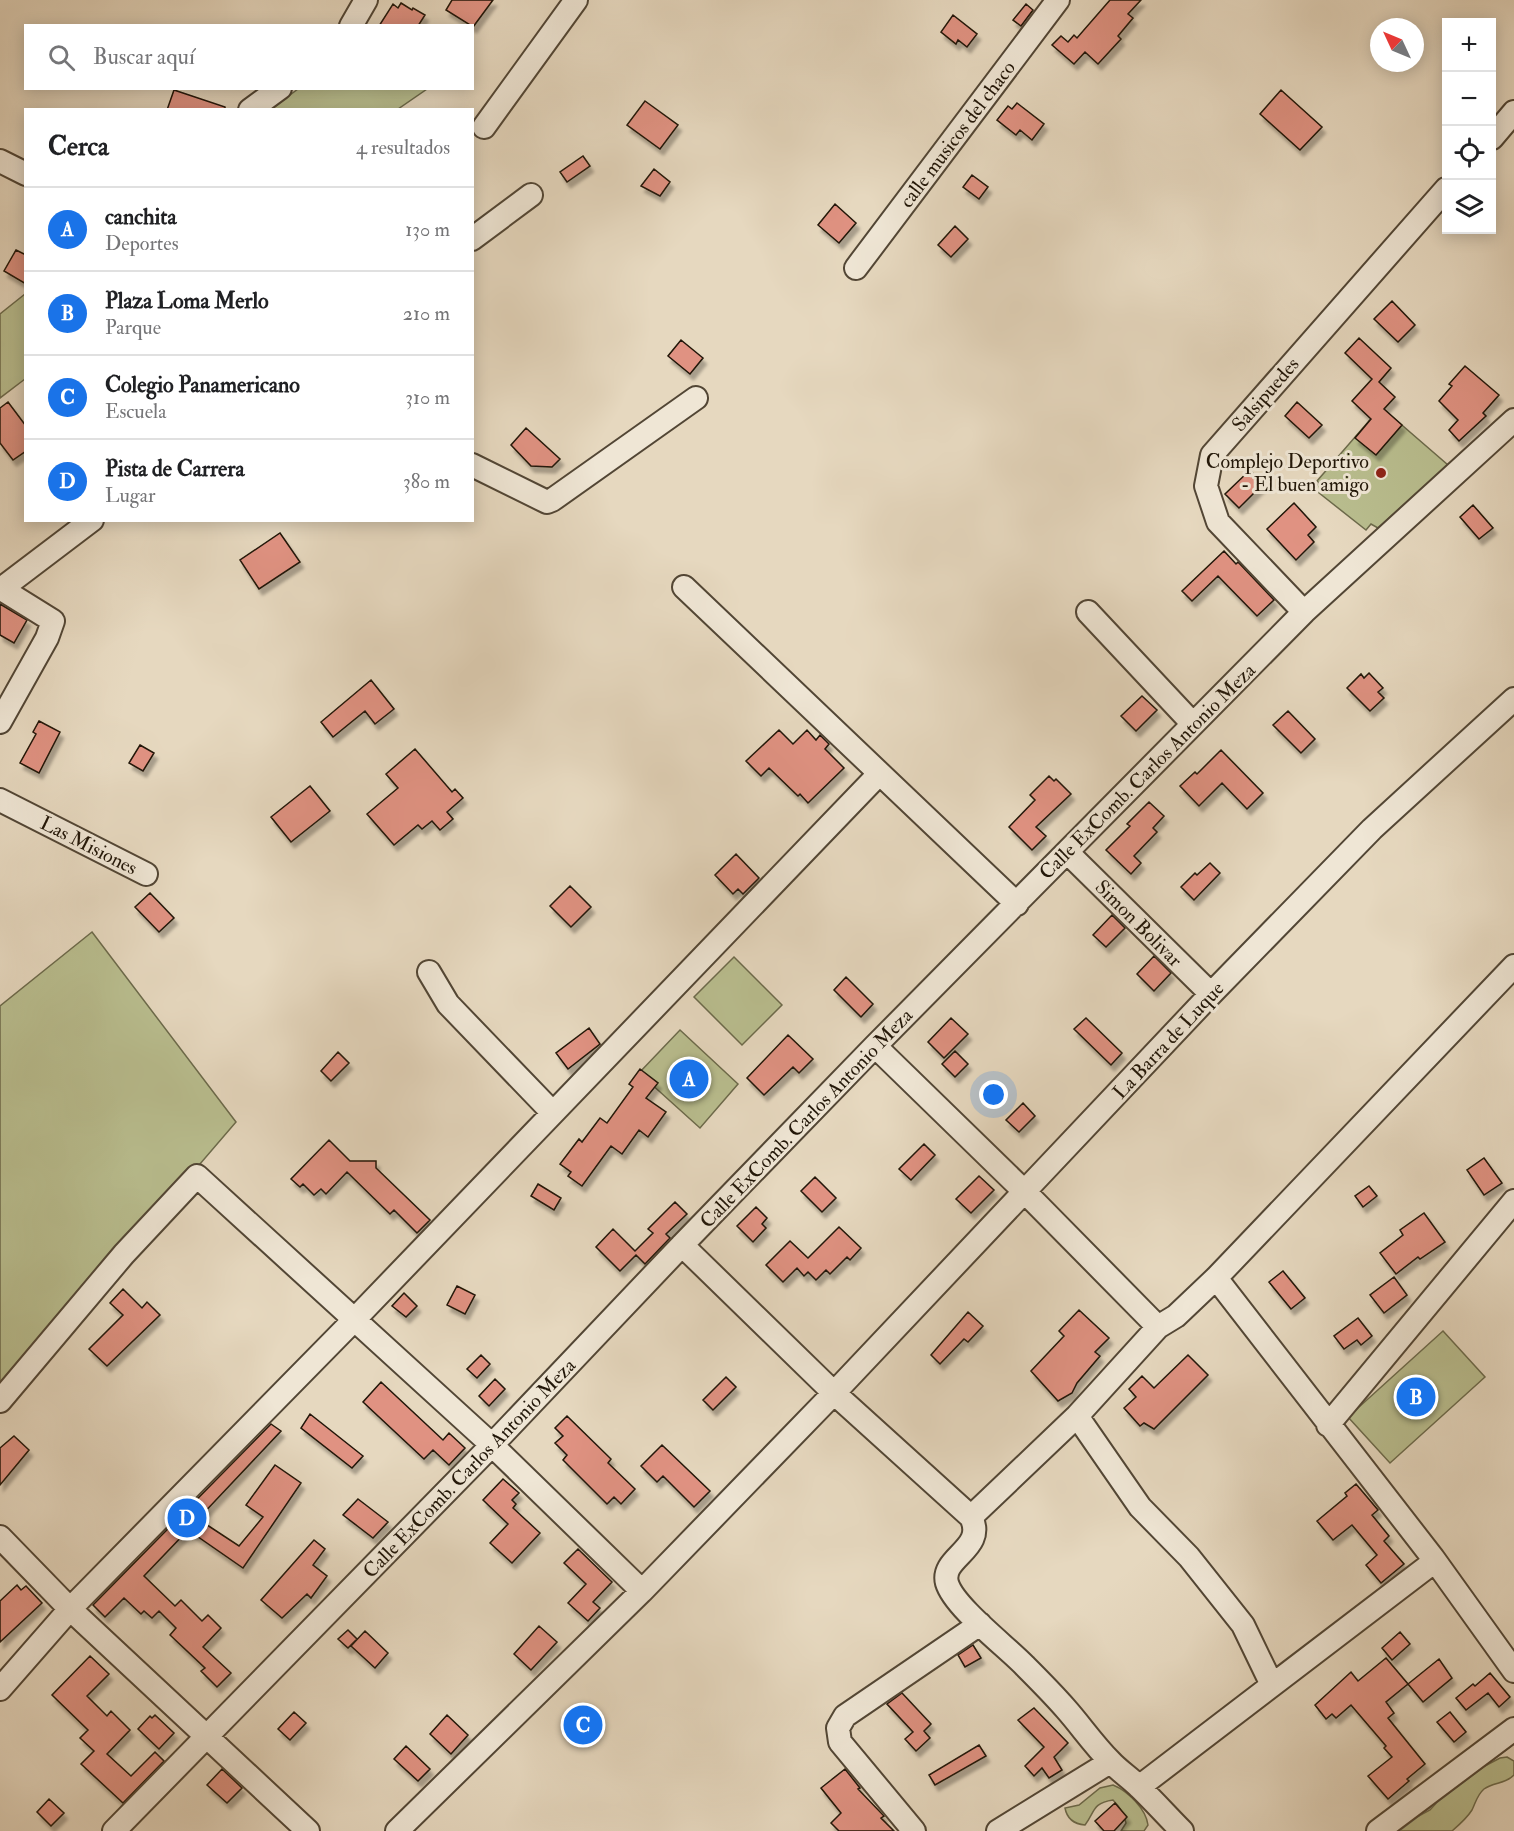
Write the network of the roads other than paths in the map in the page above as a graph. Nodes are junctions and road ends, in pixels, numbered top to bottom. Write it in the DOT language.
graph roads {
  1 [pos="366,0"];
  2 [pos="576,0"];
  3 [pos="1058,0"];
  4 [pos="352,24"];
  5 [pos="277,90"];
  6 [pos="253,108"];
  7 [pos="1514,112"];
  8 [pos="484,127"];
  9 [pos="1496,132"];
  10 [pos="0,161"];
  11 [pos="24,173"];
  12 [pos="1442,194"];
  13 [pos="531,195"];
  14 [pos="474,237"];
  15 [pos="856,268"];
  16 [pos="696,398"];
  17 [pos="1514,420"];
  18 [pos="474,466"];
  19 [pos="89,522"];
  20 [pos="684,587"];
  21 [pos="1,589"];
  22 [pos="1088,612"];
  23 [pos="1304,612"];
  24 [pos="1514,699"];
  25 [pos="0,722"];
  26 [pos="1194,724"];
  27 [pos="879,774"];
  28 [pos="0,800"];
  29 [pos="1067,852"];
  30 [pos="146,874"];
  31 [pos="1017,904"];
  32 [pos="1514,966"];
  33 [pos="429,972"];
  34 [pos="1211,994"];
  35 [pos="875,1046"];
  36 [pos="552,1112"];
  37 [pos="1025,1192"];
  38 [pos="1514,1201"];
  39 [pos="682,1245"];
  40 [pos="1216,1278"];
  41 [pos="354,1320"];
  42 [pos="1158,1327"];
  43 [pos="834,1393"];
  44 [pos="0,1401"];
  45 [pos="1077,1416"];
  46 [pos="1328,1425"];
  47 [pos="492,1445"];
  48 [pos="971,1517"];
  49 [pos="0,1537"];
  50 [pos="1435,1561"];
  51 [pos="642,1591"];
  52 [pos="70,1609"];
  53 [pos="980,1624"];
  54 [pos="1514,1671"];
  55 [pos="1272,1685"];
  56 [pos="0,1689"];
  57 [pos="1514,1729"];
  58 [pos="208,1737"];
  59 [pos="1110,1762"];
  60 [pos="1139,1786"];
  61 [pos="114,1831"];
  62 [pos="308,1831"];
  63 [pos="397,1831"];
  64 [pos="914,1831"];
  65 [pos="998,1831"];
  66 [pos="1182,1831"];
  67 [pos="1378,1831"];
  1 -- 4 [label="street"];
  2 -- 8 [label="street"];
  3 -- 15 [label="street, calle musicos del chaco"];
  5 -- 6 [label="street"];
  7 -- 9 [label="street"];
  10 -- 11 [label="street"];
  12 -- 23 [label="street, Salsipuedes"];
  13 -- 14 [label="street"];
  16 -- 18 [label="street"];
  17 -- 23 [label="street, Calle ExComb. Carlos Antonio Meza"];
  19 -- 21 [label="street"];
  20 -- 27 [label="street"];
  21 -- 25 [label="street"];
  22 -- 26 [label="street"];
  23 -- 26 [label="street, Calle ExComb. Carlos Antonio Meza"];
  24 -- 34 [label="street, La Barra de Luque"];
  26 -- 29 [label="street, Calle ExComb. Carlos Antonio Meza"];
  27 -- 31 [label="street"];
  27 -- 36 [label="street"];
  28 -- 30 [label="street, Las Misiones"];
  29 -- 31 [label="street, Calle ExComb. Carlos Antonio Meza"];
  29 -- 34 [label="street, Simon Bolivar"];
  31 -- 35 [label="street, Calle ExComb. Carlos Antonio Meza"];
  32 -- 40 [label="street"];
  33 -- 36 [label="street"];
  34 -- 37 [label="street, La Barra de Luque"];
  35 -- 37 [label="street"];
  35 -- 39 [label="street, Calle ExComb. Carlos Antonio Meza"];
  36 -- 41 [label="street"];
  37 -- 42 [label="street"];
  37 -- 43 [label="street, La Barra de Luque"];
  38 -- 46 [label="street"];
  39 -- 43 [label="street"];
  39 -- 47 [label="street, Calle ExComb. Carlos Antonio Meza"];
  40 -- 42 [label="street"];
  40 -- 46 [label="street"];
  41 -- 44 [label="street"];
  41 -- 47 [label="street"];
  41 -- 52 [label="street"];
  42 -- 45 [label="street"];
  43 -- 48 [label="street"];
  43 -- 51 [label="street, La Barra de Luque"];
  45 -- 48 [label="street"];
  45 -- 55 [label="street"];
  46 -- 50 [label="street"];
  47 -- 51 [label="street"];
  47 -- 58 [label="street, Calle ExComb. Carlos Antonio Meza"];
  48 -- 53 [label="street"];
  49 -- 52 [label="street"];
  50 -- 54 [label="street"];
  50 -- 55 [label="street"];
  51 -- 63 [label="street, La Barra de Luque"];
  52 -- 56 [label="street"];
  52 -- 58 [label="street"];
  53 -- 59 [label="street"];
  53 -- 64 [label="street"];
  55 -- 60 [label="street"];
  57 -- 67 [label="street"];
  58 -- 61 [label="street, Calle ExComb. Carlos Antonio Meza"];
  58 -- 62 [label="street"];
  59 -- 60 [label="street"];
  59 -- 65 [label="street"];
  60 -- 66 [label="street"];
}
